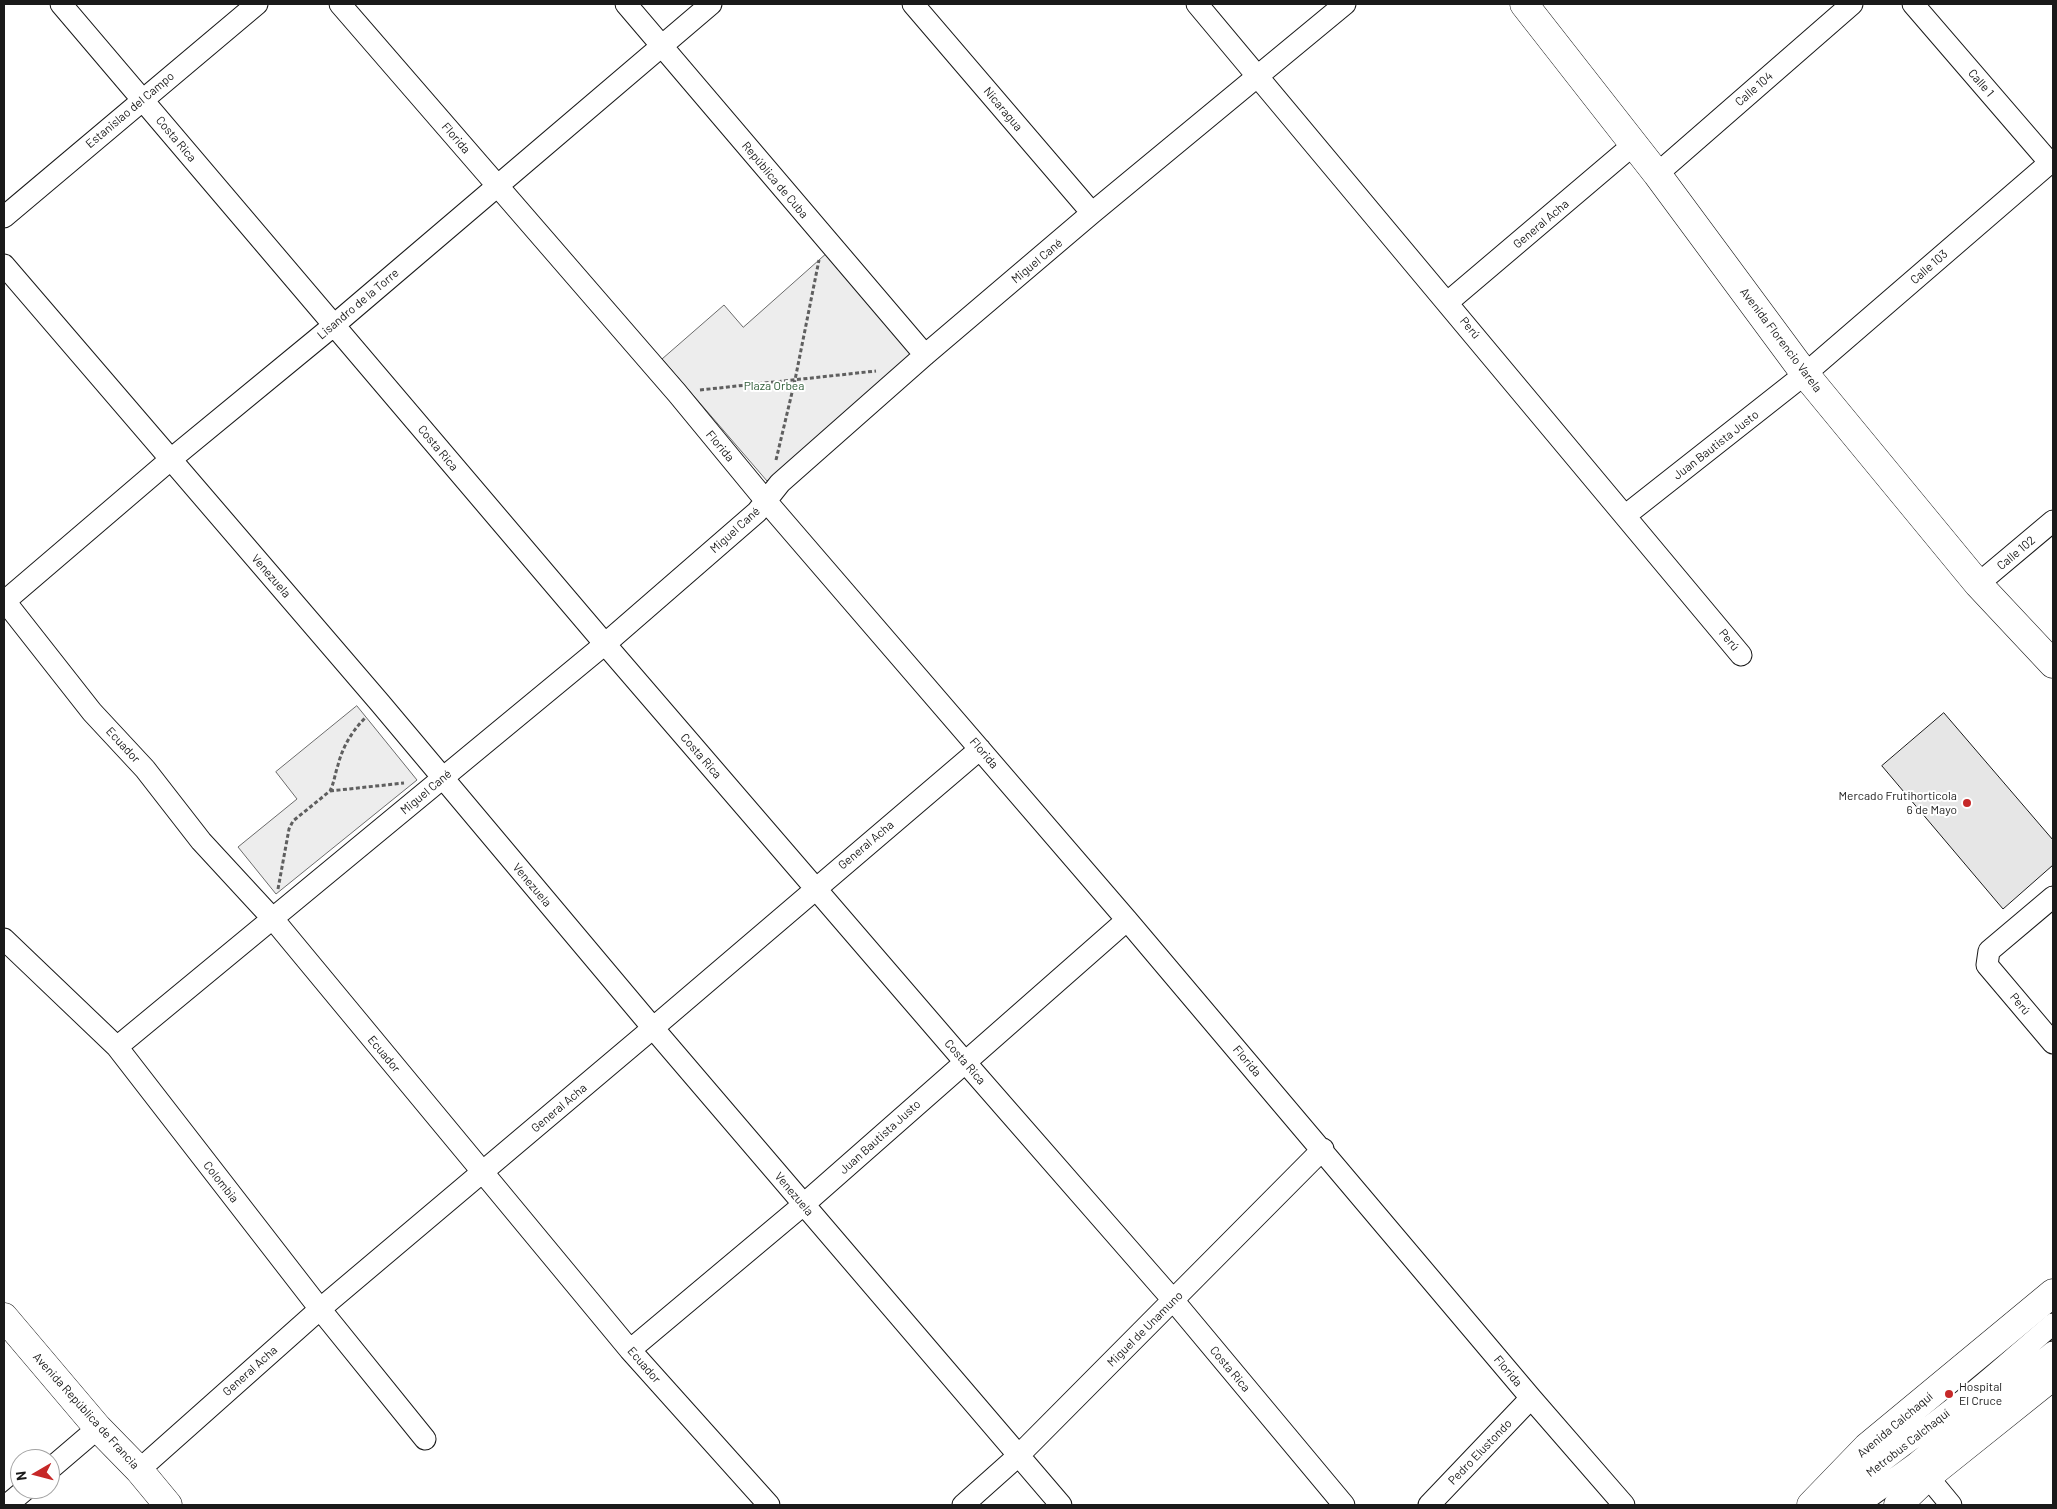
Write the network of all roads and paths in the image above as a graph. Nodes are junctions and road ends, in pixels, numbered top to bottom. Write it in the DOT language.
graph roads {
  1 [pos="61,4"];
  2 [pos="257,4"];
  3 [pos="340,4"];
  4 [pos="626,4"];
  5 [pos="711,4"];
  6 [pos="913,4"];
  7 [pos="1197,4"];
  8 [pos="1345,4"];
  9 [pos="1524,4"];
  10 [pos="1852,4"];
  11 [pos="1913,4"];
  12 [pos="662,47"];
  13 [pos="1258,74"];
  14 [pos="142,99"];
  15 [pos="1633,145"];
  16 [pos="2051,161"];
  17 [pos="1657,174"];
  18 [pos="498,186"];
  19 [pos="1092,213"];
  20 [pos="4,217"];
  21 [pos="824,238"];
  22 [pos="4,265"];
  23 [pos="1448,302"];
  24 [pos="333,326"];
  25 [pos="918,361"];
  26 [pos="1805,374"];
  27 [pos="795,380"];
  28 [pos="676,393"];
  29 [pos="170,460"];
  30 [pos="775,464"];
  31 [pos="766,501"];
  32 [pos="1626,515"];
  33 [pos="2053,521"];
  34 [pos="1978,584"];
  35 [pos="4,601"];
  36 [pos="605,644"];
  37 [pos="1741,655"];
  38 [pos="2053,664"];
  39 [pos="380,703"];
  40 [pos="980,748"];
  41 [pos="442,779"];
  42 [pos="405,783"];
  43 [pos="330,791"];
  44 [pos="815,888"];
  45 [pos="2053,897"];
  46 [pos="273,919"];
  47 [pos="1127,920"];
  48 [pos="4,939"];
  49 [pos="653,1028"];
  50 [pos="2053,1043"];
  51 [pos="117,1047"];
  52 [pos="965,1062"];
  53 [pos="1322,1149"];
  54 [pos="483,1172"];
  55 [pos="803,1205"];
  56 [pos="2053,1293"];
  57 [pos="1174,1300"];
  58 [pos="320,1309"];
  59 [pos="4,1317"];
  60 [pos="2053,1324"];
  61 [pos="630,1350"];
  62 [pos="2053,1352"];
  63 [pos="2053,1376"];
  64 [pos="1531,1398"];
  65 [pos="98,1428"];
  66 [pos="1895,1437"];
  67 [pos="424,1439"];
  68 [pos="1018,1456"];
  69 [pos="60,1460"];
  70 [pos="139,1470"];
  71 [pos="1922,1470"];
  72 [pos="168,1505"];
  73 [pos="769,1505"];
  74 [pos="963,1505"];
  75 [pos="1061,1505"];
  76 [pos="1344,1505"];
  77 [pos="1429,1505"];
  78 [pos="1624,1505"];
  79 [pos="1811,1505"];
  80 [pos="1833,1505"];
  81 [pos="1858,1505"];
  82 [pos="1898,1505"];
  83 [pos="1951,1505"];
  1 -- 14 [label="street, Costa Rica"];
  2 -- 14 [label="street, Estanislao del Campo"];
  3 -- 18 [label="street, Florida"];
  4 -- 12 [label="street, República de Cuba"];
  5 -- 12 [label="street, Lisandro de la Torre"];
  6 -- 19 [label="street, Nicaragua"];
  7 -- 13 [label="street, Perú"];
  8 -- 13 [label="street, Miguel Cané"];
  9 -- 15 [label="main road, Avenida Florencio Varela"];
  10 -- 17 [label="street, Calle 104"];
  11 -- 16 [label="street, Calle 1"];
  12 -- 18 [label="street, Lisandro de la Torre"];
  12 -- 21 [label="street, República de Cuba"];
  13 -- 19 [label="street, Miguel Cané"];
  13 -- 23 [label="street, Perú"];
  14 -- 20 [label="street, Estanislao del Campo"];
  14 -- 24 [label="street, Costa Rica"];
  15 -- 17 [label="main road, Avenida Florencio Varela"];
  15 -- 23 [label="street, General Acha"];
  16 -- 26 [label="street, Calle 103"];
  17 -- 26 [label="main road, Avenida Florencio Varela"];
  18 -- 24 [label="street, Lisandro de la Torre"];
  18 -- 28 [label="street, Florida"];
  19 -- 25 [label="street, Miguel Cané"];
  21 -- 25 [label="street, República de Cuba"];
  21 -- 27 [label="path"];
  22 -- 29 [label="street, Venezuela"];
  23 -- 32 [label="street, Perú"];
  24 -- 29 [label="street, Lisandro de la Torre"];
  24 -- 36 [label="street, Costa Rica"];
  25 -- 27 [label="path"];
  25 -- 31 [label="street, Miguel Cané"];
  26 -- 32 [label="street, Juan Bautista Justo"];
  26 -- 34 [label="main road, Avenida Florencio Varela"];
  27 -- 28 [label="path"];
  27 -- 30 [label="path"];
  28 -- 31 [label="street, Florida"];
  29 -- 35 [label="street, Lisandro de la Torre"];
  29 -- 39 [label="street, Venezuela"];
  31 -- 36 [label="street, Miguel Cané"];
  31 -- 40 [label="street, Florida"];
  32 -- 37 [label="street, Perú"];
  33 -- 34 [label="street, Calle 102"];
  34 -- 38 [label="main road, Avenida Florencio Varela"];
  35 -- 46 [label="street, Ecuador"];
  36 -- 41 [label="street, Miguel Cané"];
  36 -- 44 [label="street, Costa Rica"];
  39 -- 41 [label="street, Venezuela"];
  39 -- 43 [label="path"];
  40 -- 44 [label="street, General Acha"];
  40 -- 47 [label="street, Florida"];
  41 -- 46 [label="street, Miguel Cané"];
  41 -- 49 [label="street, Venezuela"];
  42 -- 43 [label="path"];
  43 -- 46 [label="path"];
  44 -- 49 [label="street, General Acha"];
  44 -- 52 [label="street, Costa Rica"];
  45 -- 50 [label="street, Perú"];
  46 -- 51 [label="street, Miguel Cané"];
  46 -- 54 [label="street, Ecuador"];
  47 -- 52 [label="street, Juan Bautista Justo"];
  47 -- 53 [label="street, Florida"];
  48 -- 51 [label="street, Colombia"];
  49 -- 54 [label="street, General Acha"];
  49 -- 55 [label="street, Venezuela"];
  51 -- 58 [label="street, Colombia"];
  52 -- 55 [label="street, Juan Bautista Justo"];
  52 -- 57 [label="street, Costa Rica"];
  53 -- 57 [label="street, Miguel de Unamuno"];
  53 -- 64 [label="street, Florida"];
  54 -- 58 [label="street, General Acha"];
  54 -- 61 [label="street, Ecuador"];
  55 -- 61 [label="street, Juan Bautista Justo"];
  55 -- 68 [label="street, Venezuela"];
  56 -- 66 [label="main road, Avenida Calchaquí"];
  57 -- 68 [label="street, Miguel de Unamuno"];
  57 -- 76 [label="street, Costa Rica"];
  58 -- 67 [label="street, Colombia"];
  58 -- 70 [label="street, General Acha"];
  59 -- 65 [label="main road, Avenida República de Francia"];
  60 -- 66 [label="street, Metrobus Calchaquí"];
  61 -- 73 [label="street, Ecuador"];
  62 -- 71 [label="street, Metrobus Calchaquí"];
  63 -- 71 [label="main road"];
  64 -- 77 [label="street, Pedro Elustondo"];
  64 -- 78 [label="street, Florida"];
  65 -- 69 [label="street"];
  65 -- 70 [label="main road, Avenida República de Francia"];
  66 -- 71 [label="street"];
  66 -- 79 [label="main road, Avenida Calchaquí"];
  66 -- 80 [label="street, Metrobus Calchaquí"];
  68 -- 74 [label="street, Miguel de Unamuno"];
  68 -- 75 [label="street, Venezuela"];
  70 -- 72 [label="main road, Avenida República de Francia"];
  71 -- 81 [label="street, Metrobus Calchaquí"];
  71 -- 82 [label="main road"];
  71 -- 83 [label="street"];
}
